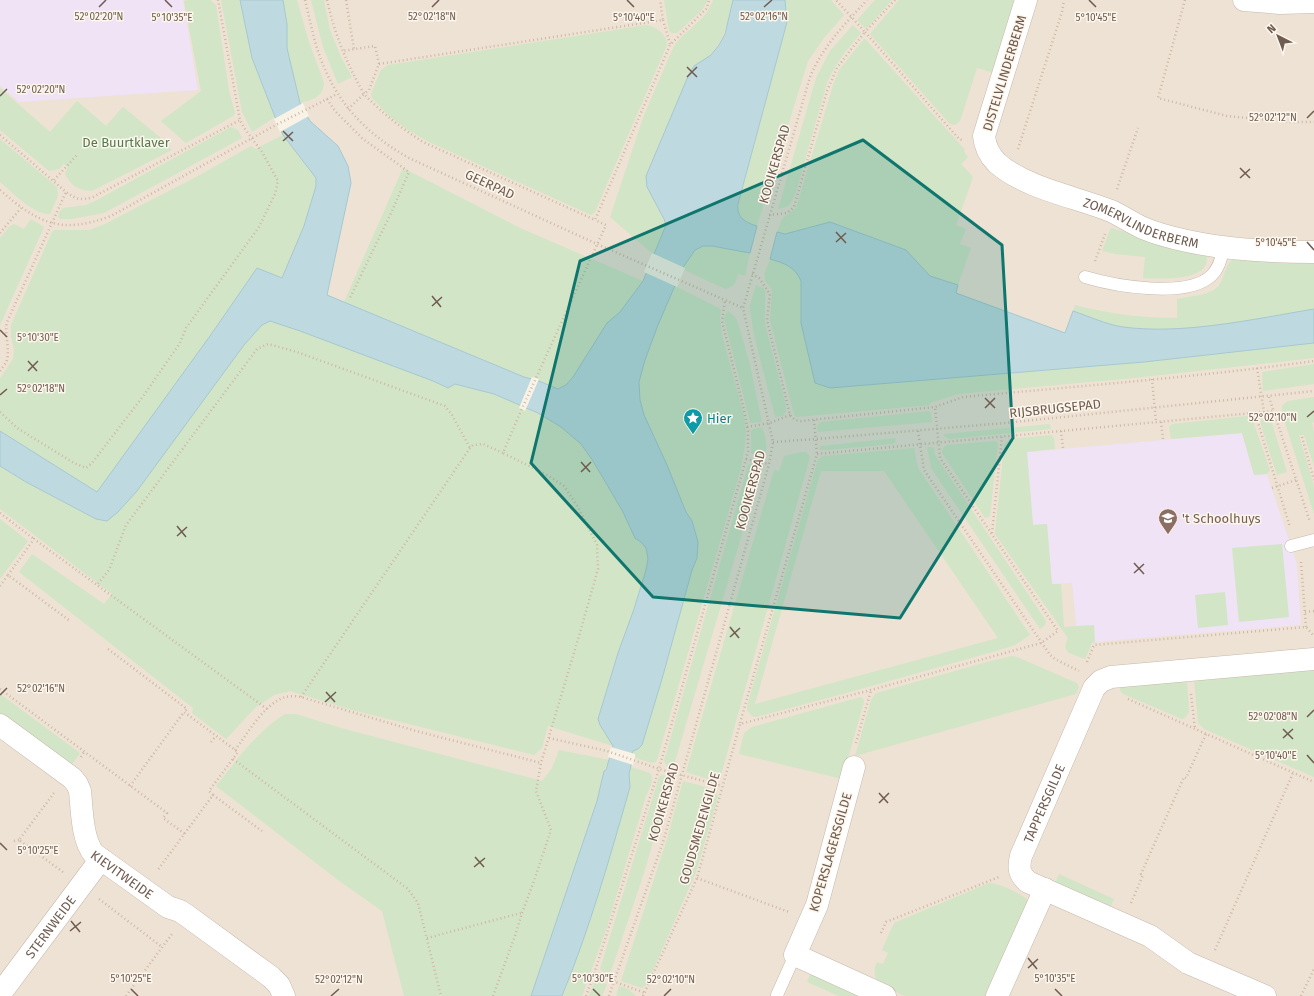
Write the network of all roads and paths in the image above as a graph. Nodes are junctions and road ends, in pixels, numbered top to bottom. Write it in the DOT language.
graph roads {
  1 [pos="218,0"];
  2 [pos="305,0"];
  3 [pos="327,0"];
  4 [pos="346,0"];
  5 [pos="660,0"];
  6 [pos="709,0"];
  7 [pos="836,0"];
  8 [pos="867,0"];
  9 [pos="896,0"];
  10 [pos="1026,0"];
  11 [pos="1064,0"];
  12 [pos="1185,0"];
  13 [pos="1244,0"];
  14 [pos="1307,2"];
  15 [pos="851,17"];
  16 [pos="663,20"];
  17 [pos="865,32"];
  18 [pos="670,45"];
  19 [pos="354,49"];
  20 [pos="342,51"];
  21 [pos="379,64"];
  22 [pos="337,94"];
  23 [pos="364,94"];
  24 [pos="327,99"];
  25 [pos="348,109"];
  26 [pos="240,120"];
  27 [pos="1314,122"];
  28 [pos="1138,128"];
  29 [pos="0,135"];
  30 [pos="252,139"];
  31 [pos="985,146"];
  32 [pos="77,155"];
  33 [pos="1011,172"];
  34 [pos="54,180"];
  35 [pos="0,190"];
  36 [pos="66,192"];
  37 [pos="21,208"];
  38 [pos="1110,211"];
  39 [pos="769,215"];
  40 [pos="595,220"];
  41 [pos="52,223"];
  42 [pos="0,233"];
  43 [pos="1106,233"];
  44 [pos="597,244"];
  45 [pos="1101,245"];
  46 [pos="1224,247"];
  47 [pos="1314,252"];
  48 [pos="752,274"];
  49 [pos="1085,277"];
  50 [pos="349,300"];
  51 [pos="725,300"];
  52 [pos="743,308"];
  53 [pos="1314,361"];
  54 [pos="1257,368"];
  55 [pos="0,371"];
  56 [pos="1152,379"];
  57 [pos="1314,391"];
  58 [pos="1269,396"];
  59 [pos="1261,397"];
  60 [pos="935,406"];
  61 [pos="1154,408"];
  62 [pos="1274,411"];
  63 [pos="0,412"];
  64 [pos="1264,412"];
  65 [pos="1254,413"];
  66 [pos="790,415"];
  67 [pos="814,420"];
  68 [pos="1156,422"];
  69 [pos="1161,422"];
  70 [pos="770,423"];
  71 [pos="747,427"];
  72 [pos="937,429"];
  73 [pos="918,431"];
  74 [pos="1061,431"];
  75 [pos="1002,437"];
  76 [pos="1302,437"];
  77 [pos="816,439"];
  78 [pos="1163,440"];
  79 [pos="773,442"];
  80 [pos="938,443"];
  81 [pos="919,445"];
  82 [pos="470,448"];
  83 [pos="1063,448"];
  84 [pos="503,453"];
  85 [pos="817,454"];
  86 [pos="746,459"];
  87 [pos="769,464"];
  88 [pos="1296,480"];
  89 [pos="1314,480"];
  90 [pos="1277,486"];
  91 [pos="1272,488"];
  92 [pos="0,513"];
  93 [pos="1314,524"];
  94 [pos="992,534"];
  95 [pos="34,539"];
  96 [pos="1314,540"];
  97 [pos="1293,545"];
  98 [pos="8,575"];
  99 [pos="97,585"];
  100 [pos="0,586"];
  101 [pos="1305,612"];
  102 [pos="1314,612"];
  103 [pos="70,621"];
  104 [pos="1306,628"];
  105 [pos="1314,637"];
  106 [pos="1042,643"];
  107 [pos="108,649"];
  108 [pos="1314,659"];
  109 [pos="1092,677"];
  110 [pos="0,689"];
  111 [pos="871,690"];
  112 [pos="301,697"];
  113 [pos="267,709"];
  114 [pos="184,712"];
  115 [pos="740,724"];
  116 [pos="0,725"];
  117 [pos="1206,734"];
  118 [pos="216,736"];
  119 [pos="549,738"];
  120 [pos="211,742"];
  121 [pos="235,750"];
  122 [pos="233,759"];
  123 [pos="541,763"];
  124 [pos="854,767"];
  125 [pos="660,769"];
  126 [pos="1293,773"];
  127 [pos="681,775"];
  128 [pos="1314,782"];
  129 [pos="130,786"];
  130 [pos="722,786"];
  131 [pos="214,795"];
  132 [pos="262,831"];
  133 [pos="185,834"];
  134 [pos="19,840"];
  135 [pos="14,841"];
  136 [pos="101,859"];
  137 [pos="1019,871"];
  138 [pos="697,878"];
  139 [pos="1045,889"];
  140 [pos="144,890"];
  141 [pos="522,913"];
  142 [pos="186,915"];
  143 [pos="810,920"];
  144 [pos="1122,924"];
  145 [pos="881,933"];
  146 [pos="427,938"];
  147 [pos="795,955"];
  148 [pos="1314,969"];
  149 [pos="1206,970"];
  150 [pos="594,974"];
  151 [pos="614,982"];
  152 [pos="0,994"];
  153 [pos="644,995"];
  154 [pos="777,995"];
  155 [pos="126,996"];
  156 [pos="284,996"];
  157 [pos="441,996"];
  158 [pos="493,996"];
  159 [pos="586,996"];
  160 [pos="609,996"];
  161 [pos="885,996"];
  162 [pos="997,996"];
  163 [pos="1265,996"];
  164 [pos="1301,996"];
  1 -- 26 [label="path"];
  2 -- 22 [label="path, GEERPAD"];
  3 -- 20 [label="path"];
  4 -- 19 [label="path"];
  5 -- 16 [label="path"];
  6 -- 18 [label="path"];
  7 -- 15 [label="path"];
  8 -- 15 [label="path, KOOIKERSPAD"];
  9 -- 17 [label="path"];
  10 -- 31 [label="street, DISTELVLINDERBERM"];
  11 -- 33 [label="path"];
  12 -- 27 [label="path"];
  13 -- 14 [label="street"];
  15 -- 17 [label="path"];
  15 -- 39 [label="path, KOOIKERSPAD"];
  16 -- 18 [label="path"];
  16 -- 21 [label="path"];
  17 -- 31 [label="path"];
  17 -- 39 [label="path"];
  18 -- 40 [label="path"];
  19 -- 20 [label="path"];
  19 -- 21 [label="path"];
  20 -- 23 [label="path"];
  21 -- 23 [label="path"];
  22 -- 24 [label="path"];
  22 -- 25 [label="path, GEERPAD"];
  23 -- 25 [label="path"];
  23 -- 40 [label="path"];
  24 -- 30 [label="path"];
  24 -- 50 [label="path"];
  25 -- 44 [label="path, GEERPAD"];
  26 -- 30 [label="path"];
  26 -- 36 [label="path"];
  28 -- 38 [label="path"];
  29 -- 34 [label="path"];
  30 -- 41 [label="path"];
  30 -- 63 [label="path"];
  31 -- 33 [label="street, ZOMERVLINDERBERM"];
  32 -- 34 [label="path"];
  33 -- 38 [label="street, ZOMERVLINDERBERM"];
  34 -- 36 [label="path"];
  35 -- 37 [label="path"];
  36 -- 41 [label="path"];
  37 -- 41 [label="path"];
  37 -- 42 [label="path"];
  38 -- 46 [label="street, ZOMERVLINDERBERM"];
  39 -- 48 [label="path, KOOIKERSPAD"];
  40 -- 44 [label="path"];
  41 -- 55 [label="path"];
  43 -- 45 [label="path"];
  44 -- 51 [label="path, GEERPAD"];
  44 -- 84 [label="path"];
  46 -- 47 [label="street, ZOMERVLINDERBERM"];
  46 -- 49 [label="lane"];
  48 -- 52 [label="path, KOOIKERSPAD"];
  48 -- 66 [label="path"];
  51 -- 52 [label="path, GEERPAD"];
  51 -- 71 [label="path"];
  52 -- 70 [label="path, KOOIKERSPAD"];
  53 -- 54 [label="path"];
  54 -- 56 [label="path"];
  54 -- 59 [label="path"];
  56 -- 60 [label="path"];
  56 -- 61 [label="path"];
  57 -- 58 [label="path, RIJSBRUGSEPAD"];
  58 -- 59 [label="path, RIJSBRUGSEPAD"];
  58 -- 62 [label="path"];
  59 -- 61 [label="path, RIJSBRUGSEPAD"];
  59 -- 64 [label="path"];
  60 -- 67 [label="path"];
  60 -- 72 [label="path"];
  61 -- 68 [label="path"];
  61 -- 72 [label="path, RIJSBRUGSEPAD"];
  62 -- 64 [label="path"];
  62 -- 88 [label="path"];
  64 -- 65 [label="path"];
  65 -- 69 [label="path"];
  65 -- 90 [label="path"];
  66 -- 67 [label="path"];
  66 -- 70 [label="path"];
  67 -- 77 [label="path, GOUDSMEDENGILDE"];
  68 -- 69 [label="path"];
  68 -- 74 [label="path"];
  69 -- 78 [label="path"];
  70 -- 71 [label="path"];
  70 -- 79 [label="path, KOOIKERSPAD"];
  71 -- 86 [label="path"];
  72 -- 73 [label="path, RIJSBRUGSEPAD"];
  72 -- 80 [label="path"];
  73 -- 77 [label="path, RIJSBRUGSEPAD"];
  73 -- 81 [label="path"];
  74 -- 75 [label="path"];
  74 -- 83 [label="path"];
  75 -- 80 [label="path"];
  75 -- 94 [label="path"];
  76 -- 89 [label="path"];
  77 -- 79 [label="path, RIJSBRUGSEPAD"];
  77 -- 85 [label="path, GOUDSMEDENGILDE"];
  79 -- 87 [label="path, KOOIKERSPAD"];
  80 -- 81 [label="path"];
  80 -- 94 [label="path"];
  81 -- 85 [label="path"];
  81 -- 106 [label="path"];
  82 -- 84 [label="path"];
  82 -- 99 [label="path"];
  82 -- 112 [label="path"];
  84 -- 119 [label="path"];
  85 -- 115 [label="path, GOUDSMEDENGILDE"];
  86 -- 87 [label="path"];
  86 -- 125 [label="path"];
  87 -- 127 [label="path, KOOIKERSPAD"];
  88 -- 90 [label="path"];
  88 -- 93 [label="path"];
  90 -- 91 [label="path"];
  90 -- 97 [label="path"];
  92 -- 95 [label="path"];
  94 -- 106 [label="path"];
  95 -- 98 [label="path"];
  95 -- 99 [label="path"];
  96 -- 97 [label="lane"];
  97 -- 101 [label="path"];
  98 -- 100 [label="path"];
  98 -- 103 [label="path"];
  99 -- 113 [label="path"];
  101 -- 102 [label="path"];
  101 -- 104 [label="path"];
  104 -- 105 [label="path"];
  104 -- 109 [label="path"];
  106 -- 109 [label="path"];
  106 -- 111 [label="path"];
  107 -- 114 [label="path"];
  108 -- 109 [label="street"];
  109 -- 117 [label="path"];
  109 -- 137 [label="street, TAPPERSGILDE"];
  110 -- 129 [label="path"];
  111 -- 115 [label="path"];
  111 -- 124 [label="path"];
  112 -- 113 [label="path"];
  112 -- 123 [label="path"];
  113 -- 121 [label="path"];
  114 -- 118 [label="path"];
  114 -- 129 [label="path"];
  115 -- 130 [label="path, GOUDSMEDENGILDE"];
  116 -- 136 [label="street, KIEVITWEIDE"];
  117 -- 126 [label="path"];
  117 -- 144 [label="path"];
  118 -- 120 [label="path"];
  118 -- 121 [label="path"];
  119 -- 123 [label="path"];
  119 -- 125 [label="path"];
  121 -- 122 [label="path"];
  122 -- 131 [label="path"];
  122 -- 146 [label="path"];
  123 -- 141 [label="path"];
  124 -- 143 [label="street, KOPERSLAGERSGILDE"];
  125 -- 127 [label="path"];
  125 -- 150 [label="path"];
  126 -- 128 [label="path"];
  126 -- 149 [label="path"];
  127 -- 130 [label="path"];
  127 -- 151 [label="path, KOOIKERSPAD"];
  129 -- 133 [label="path"];
  130 -- 138 [label="path, GOUDSMEDENGILDE"];
  131 -- 132 [label="path"];
  131 -- 133 [label="path"];
  133 -- 140 [label="path"];
  134 -- 135 [label="path"];
  136 -- 140 [label="street, KIEVITWEIDE"];
  136 -- 152 [label="street, STERNWEIDE"];
  137 -- 139 [label="street"];
  137 -- 145 [label="path"];
  138 -- 143 [label="path"];
  138 -- 153 [label="path, GOUDSMEDENGILDE"];
  139 -- 144 [label="street"];
  139 -- 162 [label="street"];
  140 -- 142 [label="street, KIEVITWEIDE"];
  141 -- 146 [label="path"];
  141 -- 158 [label="path"];
  142 -- 155 [label="path"];
  142 -- 156 [label="street, KIEVITWEIDE"];
  143 -- 147 [label="street, KOPERSLAGERSGILDE"];
  144 -- 149 [label="street"];
  146 -- 157 [label="path"];
  147 -- 154 [label="lane"];
  147 -- 161 [label="street"];
  148 -- 164 [label="path"];
  149 -- 163 [label="street"];
  150 -- 151 [label="path"];
  150 -- 159 [label="path"];
  151 -- 153 [label="path"];
  151 -- 160 [label="path, KOOIKERSPAD"];
}
